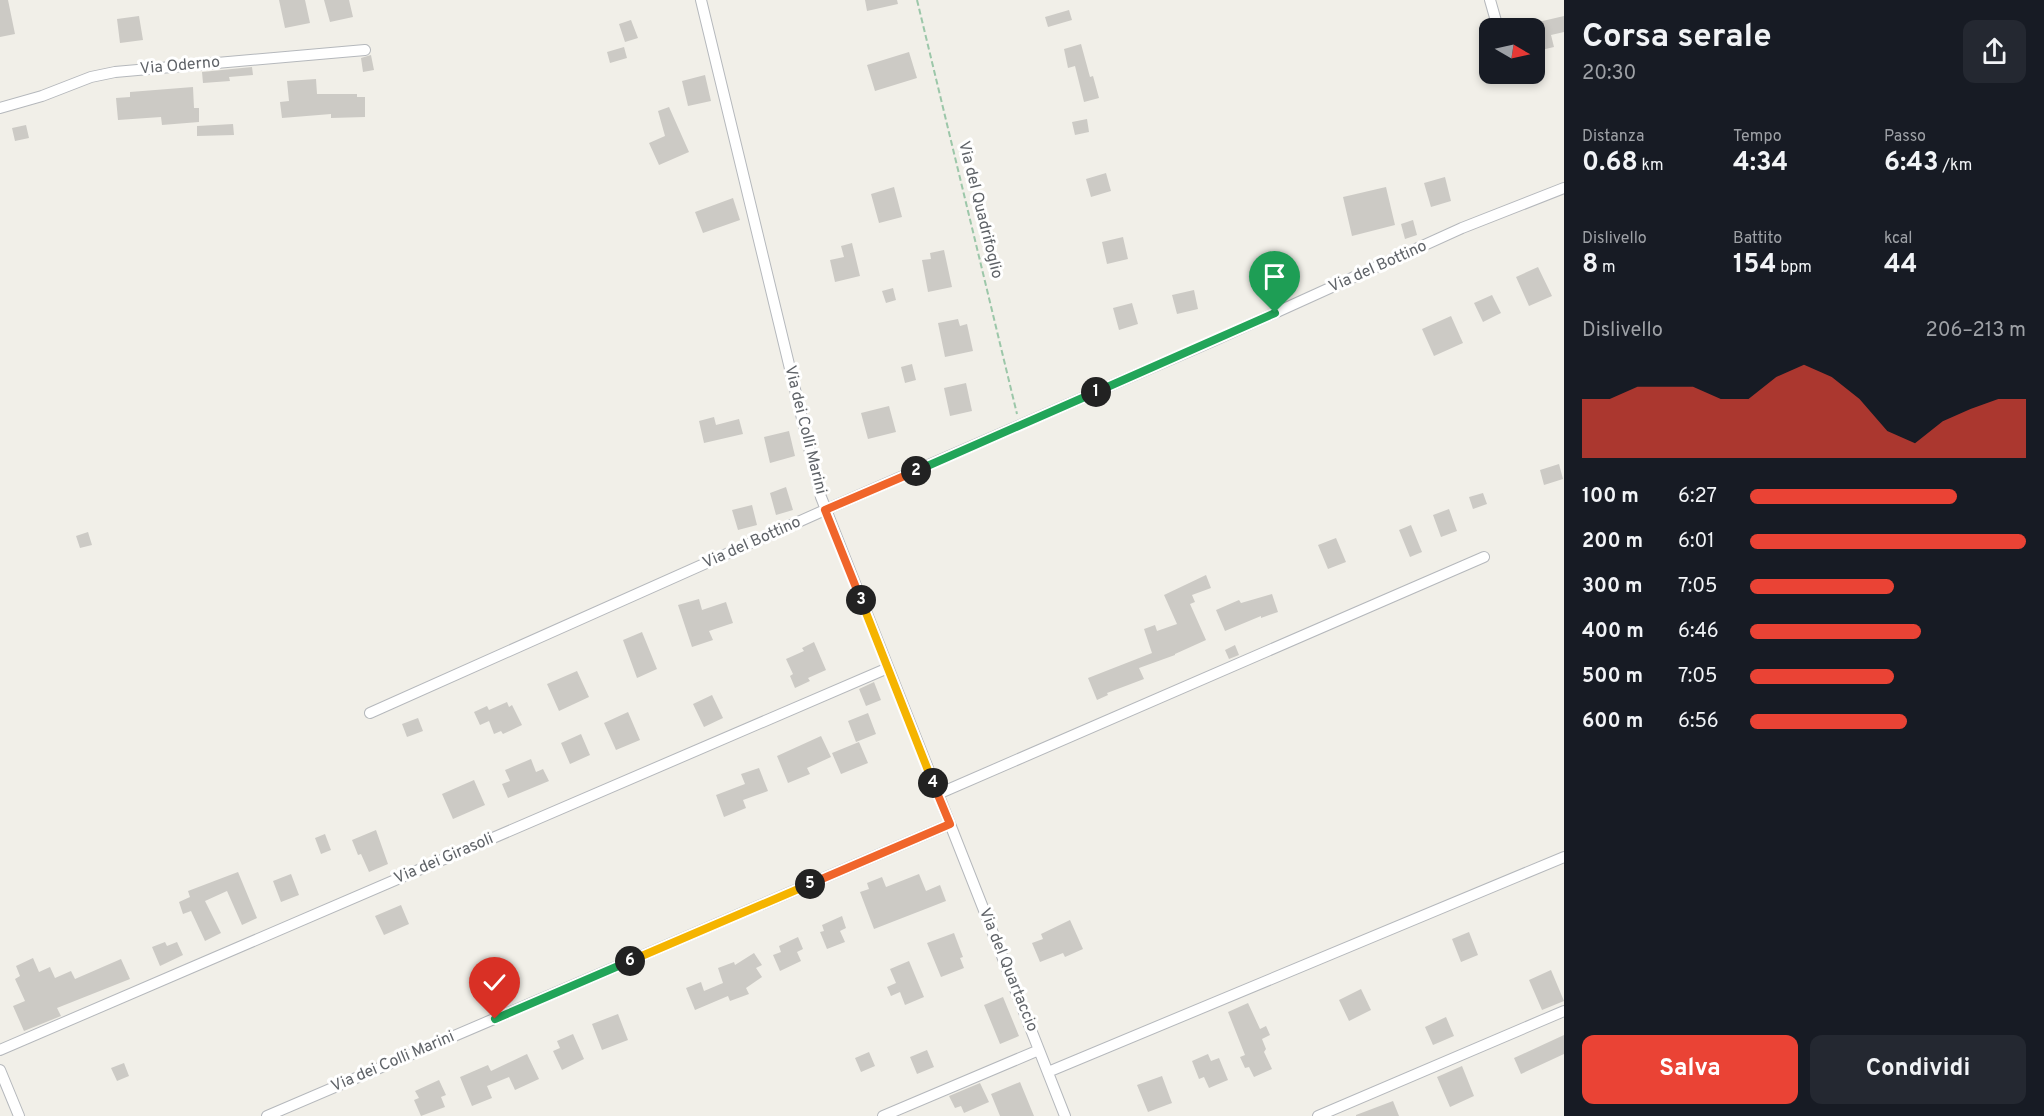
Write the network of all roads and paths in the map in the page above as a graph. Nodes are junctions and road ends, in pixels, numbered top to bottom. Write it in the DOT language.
graph roads {
  1 [pos="701,0"];
  2 [pos="917,0"];
  3 [pos="1490,0"];
  4 [pos="1494,18"];
  5 [pos="365,50"];
  6 [pos="0,108"];
  7 [pos="1564,188"];
  8 [pos="1020,425"];
  9 [pos="825,510"];
  10 [pos="1484,557"];
  11 [pos="888,668"];
  12 [pos="370,713"];
  13 [pos="938,794"];
  14 [pos="950,824"];
  15 [pos="1564,857"];
  16 [pos="1564,1011"];
  17 [pos="0,1050"];
  18 [pos="1039,1050"];
  19 [pos="0,1070"];
  20 [pos="1048,1072"];
  21 [pos="19,1116"];
  22 [pos="267,1116"];
  23 [pos="883,1116"];
  24 [pos="1065,1116"];
  25 [pos="1318,1116"];
  1 -- 9 [label="street, Via dei Colli Marini"];
  2 -- 8 [label="path, Via del Quadrifoglio"];
  3 -- 4 [label="street"];
  5 -- 6 [label="street, Via Oderno"];
  7 -- 8 [label="street, Via del Bottino"];
  8 -- 9 [label="street, Via del Bottino"];
  9 -- 11 [label="street, Via dei Colli Marini"];
  9 -- 12 [label="street, Via del Bottino"];
  10 -- 13 [label="street"];
  11 -- 13 [label="street, Via dei Colli Marini"];
  11 -- 17 [label="street, Via dei Girasoli"];
  13 -- 14 [label="street, Via dei Colli Marini"];
  14 -- 18 [label="street, Via del Quartaccio"];
  14 -- 22 [label="street, Via dei Colli Marini"];
  15 -- 20 [label="street"];
  16 -- 25 [label="street"];
  18 -- 20 [label="street, Via del Quartaccio"];
  18 -- 23 [label="street"];
  19 -- 21 [label="street"];
  20 -- 24 [label="street, Via del Quartaccio"];
}
